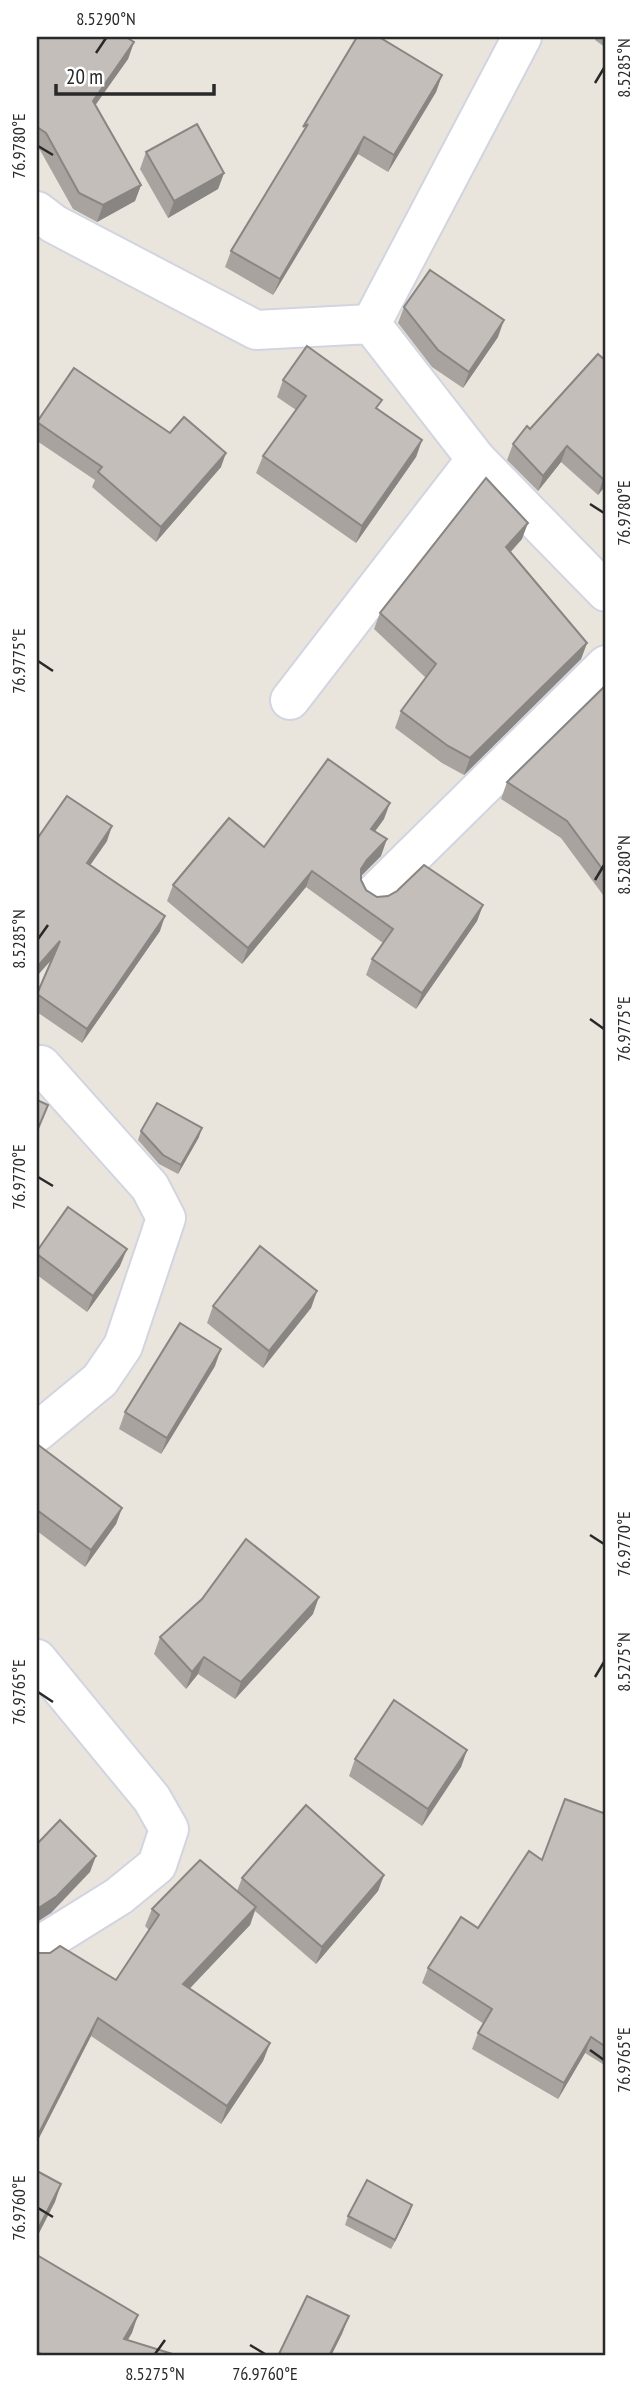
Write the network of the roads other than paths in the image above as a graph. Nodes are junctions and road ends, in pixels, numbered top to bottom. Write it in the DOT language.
graph roads {
  1 [pos="522,37"];
  2 [pos="37,211"];
  3 [pos="371,324"];
  4 [pos="476,459"];
  5 [pos="602,578"];
  6 [pos="606,666"];
  7 [pos="290,700"];
  8 [pos="376,892"];
  9 [pos="41,1065"];
  10 [pos="37,1433"];
  11 [pos="37,1659"];
  12 [pos="37,1950"];
  1 -- 3 [label="street"];
  2 -- 3 [label="street"];
  3 -- 4 [label="street"];
  4 -- 5 [label="street"];
  4 -- 7 [label="street"];
  6 -- 8 [label="street"];
  9 -- 10 [label="street"];
  11 -- 12 [label="street"];
}
